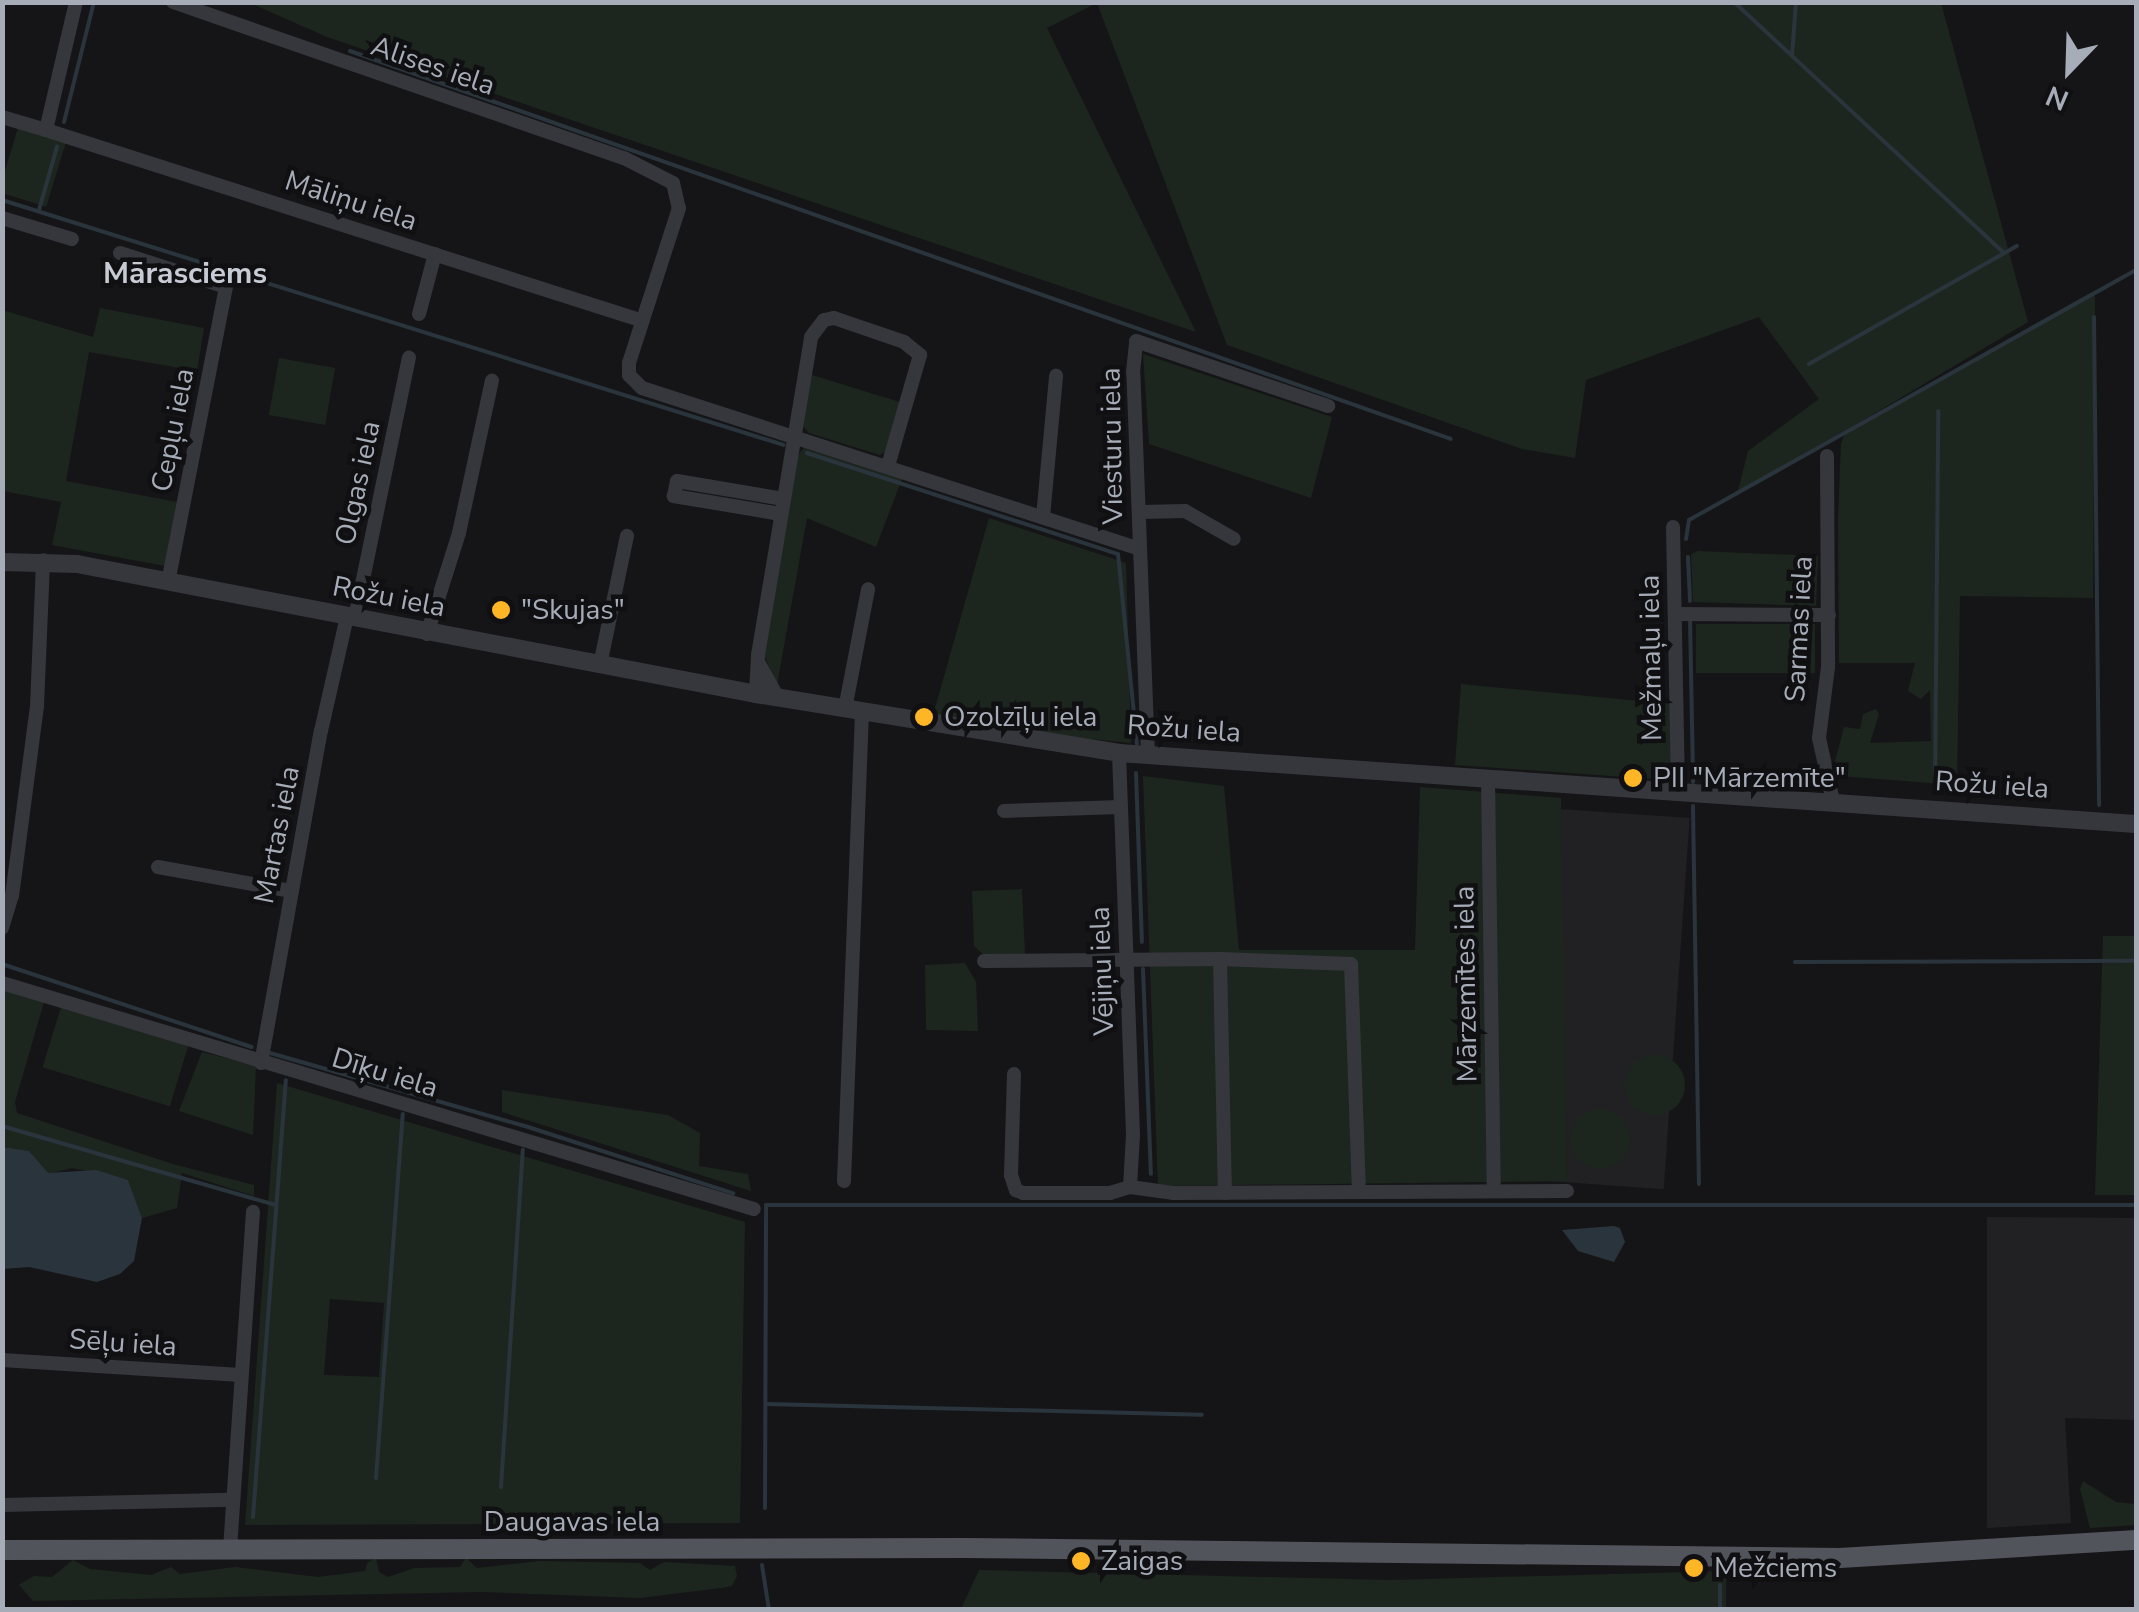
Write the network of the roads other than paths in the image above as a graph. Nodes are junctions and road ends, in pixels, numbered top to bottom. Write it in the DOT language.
graph roads {
  1 [pos="76,2"];
  2 [pos="173,2"];
  3 [pos="2,117"];
  4 [pos="46,130"];
  5 [pos="2,218"];
  6 [pos="72,239"];
  7 [pos="120,253"];
  8 [pos="435,254"];
  9 [pos="419,314"];
  10 [pos="640,320"];
  11 [pos="409,358"];
  12 [pos="1056,376"];
  13 [pos="492,380"];
  14 [pos="1328,406"];
  15 [pos="796,436"];
  16 [pos="1827,456"];
  17 [pos="888,466"];
  18 [pos="782,507"];
  19 [pos="1140,512"];
  20 [pos="1042,517"];
  21 [pos="1673,526"];
  22 [pos="627,536"];
  23 [pos="1234,539"];
  24 [pos="1140,549"];
  25 [pos="42,560"];
  26 [pos="2,562"];
  27 [pos="168,582"];
  28 [pos="868,589"];
  29 [pos="1676,614"];
  30 [pos="1829,615"];
  31 [pos="351,617"];
  32 [pos="427,634"];
  33 [pos="758,661"];
  34 [pos="600,665"];
  35 [pos="756,694"];
  36 [pos="778,698"];
  37 [pos="854,711"];
  38 [pos="1119,753"];
  39 [pos="1148,755"];
  40 [pos="1488,777"];
  41 [pos="1678,790"];
  42 [pos="1832,801"];
  43 [pos="1120,806"];
  44 [pos="1004,811"];
  45 [pos="2136,824"];
  46 [pos="158,867"];
  47 [pos="292,891"];
  48 [pos="2,928"];
  49 [pos="1127,958"];
  50 [pos="1220,960"];
  51 [pos="984,961"];
  52 [pos="2,983"];
  53 [pos="261,1063"];
  54 [pos="1014,1074"];
  55 [pos="844,1182"];
  56 [pos="1130,1187"];
  57 [pos="1359,1190"];
  58 [pos="1494,1191"];
  59 [pos="1567,1191"];
  60 [pos="1226,1192"];
  61 [pos="754,1209"];
  62 [pos="253,1212"];
  63 [pos="2,1360"];
  64 [pos="241,1375"];
  65 [pos="231,1500"];
  66 [pos="2,1505"];
  67 [pos="2136,1540"];
  68 [pos="230,1549"];
  69 [pos="2,1550"];
  1 -- 4 [label="street"];
  2 -- 10 [label="street, Alises iela"];
  3 -- 4 [label="street, Māliņu iela"];
  4 -- 8 [label="street, Māliņu iela"];
  5 -- 6 [label="street"];
  7 -- 27 [label="street, Cepļu iela"];
  8 -- 9 [label="street"];
  8 -- 10 [label="street, Māliņu iela"];
  10 -- 15 [label="street"];
  11 -- 31 [label="street, Olgas iela"];
  12 -- 20 [label="street"];
  13 -- 32 [label="street"];
  14 -- 19 [label="street, Viesturu iela"];
  15 -- 17 [label="street"];
  15 -- 17 [label="street"];
  15 -- 18 [label="street"];
  16 -- 30 [label="street, Sarmas iela"];
  17 -- 20 [label="street"];
  18 -- 18 [label="street"];
  18 -- 33 [label="street"];
  19 -- 23 [label="street"];
  19 -- 24 [label="street, Viesturu iela"];
  20 -- 24 [label="street"];
  21 -- 29 [label="street, Mežmaļu iela"];
  22 -- 34 [label="street"];
  24 -- 39 [label="street"];
  25 -- 26 [label="street, Rožu iela"];
  25 -- 27 [label="street, Rožu iela"];
  25 -- 48 [label="street"];
  27 -- 31 [label="street, Rožu iela"];
  28 -- 37 [label="street"];
  29 -- 30 [label="street"];
  29 -- 41 [label="street, Mežmaļu iela"];
  30 -- 42 [label="street, Sarmas iela"];
  31 -- 32 [label="street, Rožu iela"];
  31 -- 47 [label="street, Martas iela"];
  32 -- 34 [label="street, Rožu iela"];
  33 -- 35 [label="street"];
  33 -- 36 [label="street"];
  34 -- 35 [label="street, Rožu iela"];
  35 -- 36 [label="street, Rožu iela"];
  36 -- 37 [label="street, Rožu iela"];
  37 -- 38 [label="street, Rožu iela"];
  37 -- 55 [label="street"];
  38 -- 39 [label="street, Rožu iela"];
  38 -- 43 [label="street, Vējiņu iela"];
  39 -- 40 [label="street, Rožu iela"];
  40 -- 41 [label="street, Rožu iela"];
  40 -- 58 [label="street, Mārzemītes iela"];
  41 -- 42 [label="street, Rožu iela"];
  42 -- 45 [label="street, Rožu iela"];
  43 -- 44 [label="street"];
  43 -- 49 [label="street, Vējiņu iela"];
  46 -- 47 [label="street"];
  47 -- 53 [label="street, Martas iela"];
  49 -- 50 [label="street"];
  49 -- 51 [label="street"];
  49 -- 56 [label="street, Vējiņu iela"];
  50 -- 57 [label="street"];
  50 -- 60 [label="street"];
  52 -- 53 [label="street, Dīķu iela"];
  53 -- 61 [label="street, Dīķu iela"];
  54 -- 56 [label="street"];
  56 -- 60 [label="street"];
  57 -- 58 [label="street"];
  57 -- 60 [label="street"];
  58 -- 59 [label="street"];
  62 -- 64 [label="street"];
  63 -- 64 [label="street, Sēļu iela"];
  64 -- 65 [label="street"];
  65 -- 66 [label="street"];
  65 -- 68 [label="street"];
  67 -- 68 [label="main road, Daugavas iela"];
  68 -- 69 [label="main road, Daugavas iela"];
}
